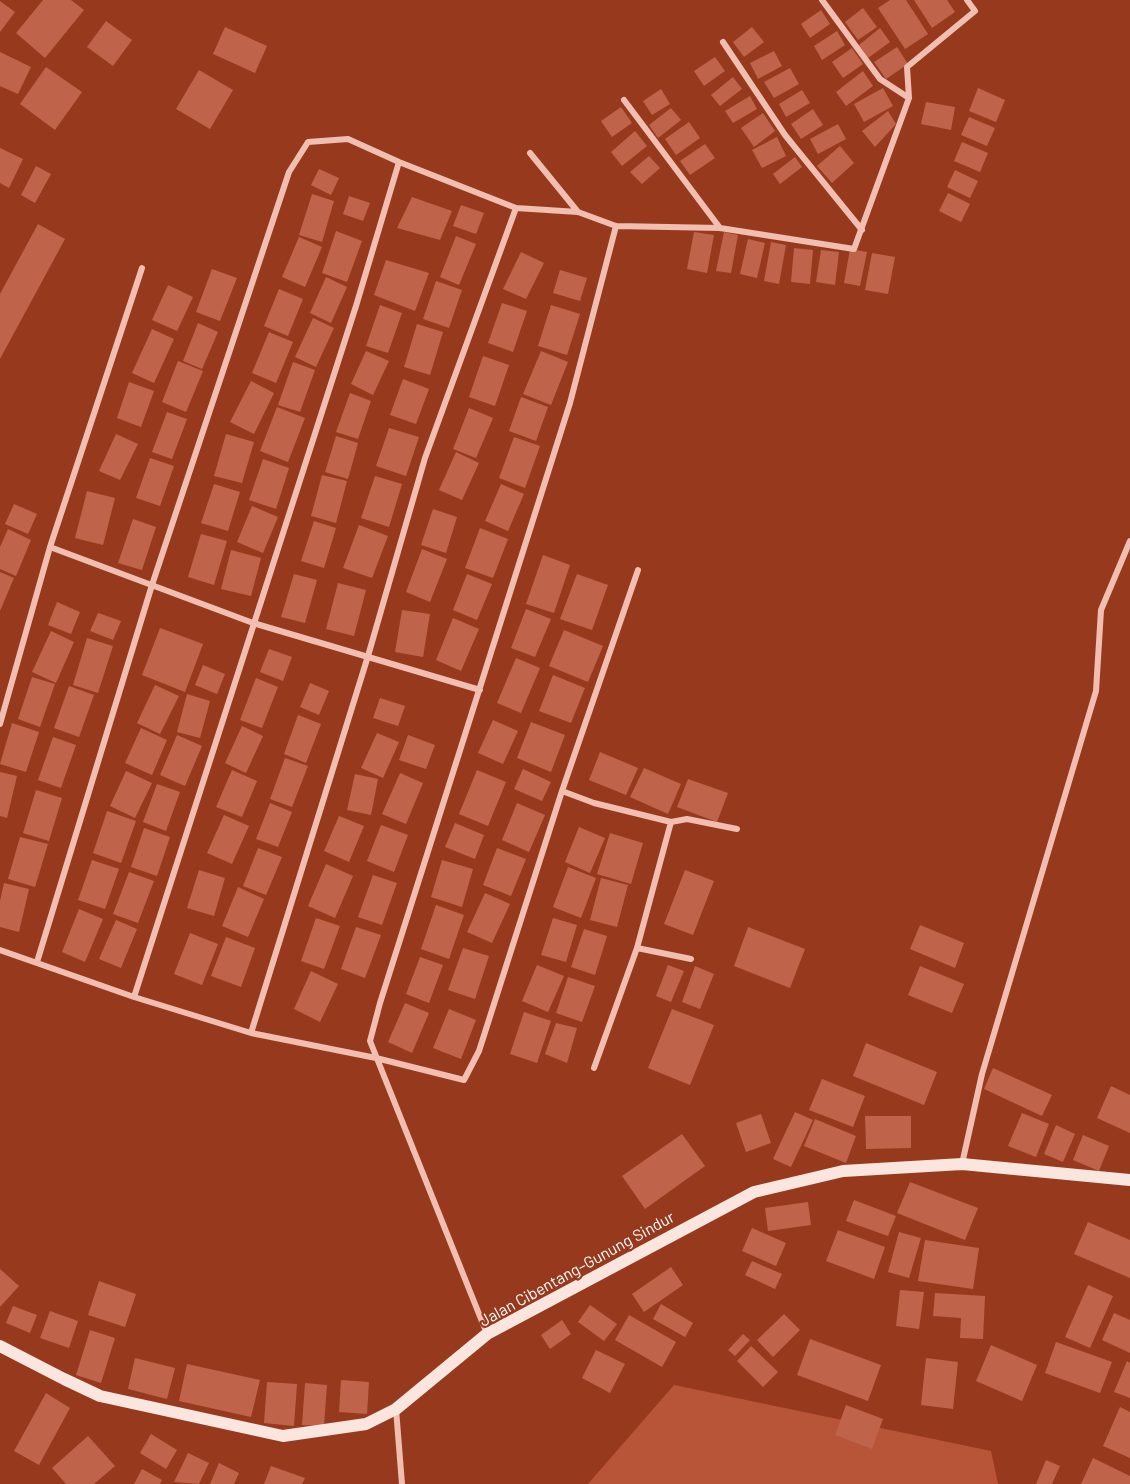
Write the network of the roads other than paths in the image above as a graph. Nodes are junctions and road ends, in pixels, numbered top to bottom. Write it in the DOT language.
graph roads {
  1 [pos="822,0"];
  2 [pos="967,0"];
  3 [pos="723,42"];
  4 [pos="909,98"];
  5 [pos="624,100"];
  6 [pos="530,153"];
  7 [pos="399,162"];
  8 [pos="516,208"];
  9 [pos="578,212"];
  10 [pos="616,226"];
  11 [pos="720,228"];
  12 [pos="862,230"];
  13 [pos="142,268"];
  14 [pos="1130,541"];
  15 [pos="50,547"];
  16 [pos="638,570"];
  17 [pos="152,585"];
  18 [pos="253,623"];
  19 [pos="368,656"];
  20 [pos="480,690"];
  21 [pos="0,723"];
  22 [pos="562,791"];
  23 [pos="671,822"];
  24 [pos="737,829"];
  25 [pos="638,948"];
  26 [pos="0,950"];
  27 [pos="691,959"];
  28 [pos="37,962"];
  29 [pos="134,997"];
  30 [pos="251,1034"];
  31 [pos="376,1058"];
  32 [pos="594,1068"];
  33 [pos="962,1164"];
  34 [pos="1130,1180"];
  35 [pos="487,1334"];
  36 [pos="0,1346"];
  37 [pos="396,1409"];
  38 [pos="402,1484"];
  1 -- 4 [label="street"];
  2 -- 4 [label="street"];
  3 -- 12 [label="street"];
  4 -- 12 [label="street"];
  5 -- 11 [label="street"];
  6 -- 9 [label="street"];
  7 -- 8 [label="street"];
  7 -- 17 [label="street"];
  7 -- 18 [label="street"];
  8 -- 9 [label="street"];
  8 -- 19 [label="street"];
  9 -- 10 [label="street"];
  10 -- 11 [label="street"];
  10 -- 20 [label="street"];
  11 -- 12 [label="street"];
  13 -- 15 [label="street"];
  14 -- 33 [label="street"];
  15 -- 17 [label="street"];
  15 -- 21 [label="street"];
  16 -- 22 [label="street"];
  17 -- 18 [label="street"];
  17 -- 28 [label="street"];
  18 -- 19 [label="street"];
  18 -- 29 [label="street"];
  19 -- 20 [label="street"];
  19 -- 30 [label="street"];
  20 -- 31 [label="street"];
  22 -- 23 [label="street"];
  22 -- 31 [label="street"];
  23 -- 24 [label="street"];
  23 -- 25 [label="street"];
  25 -- 27 [label="street"];
  25 -- 32 [label="street"];
  26 -- 28 [label="street"];
  28 -- 29 [label="street"];
  29 -- 30 [label="street"];
  30 -- 31 [label="street"];
  31 -- 35 [label="street"];
  33 -- 34 [label="street, Jalan Cibentang–Gunung Sindur"];
  33 -- 35 [label="street, Jalan Cibentang–Gunung Sindur"];
  35 -- 37 [label="street, Jalan Cibentang–Gunung Sindur"];
  36 -- 37 [label="street, Jalan Cibentang–Gunung Sindur"];
  37 -- 38 [label="street"];
}
